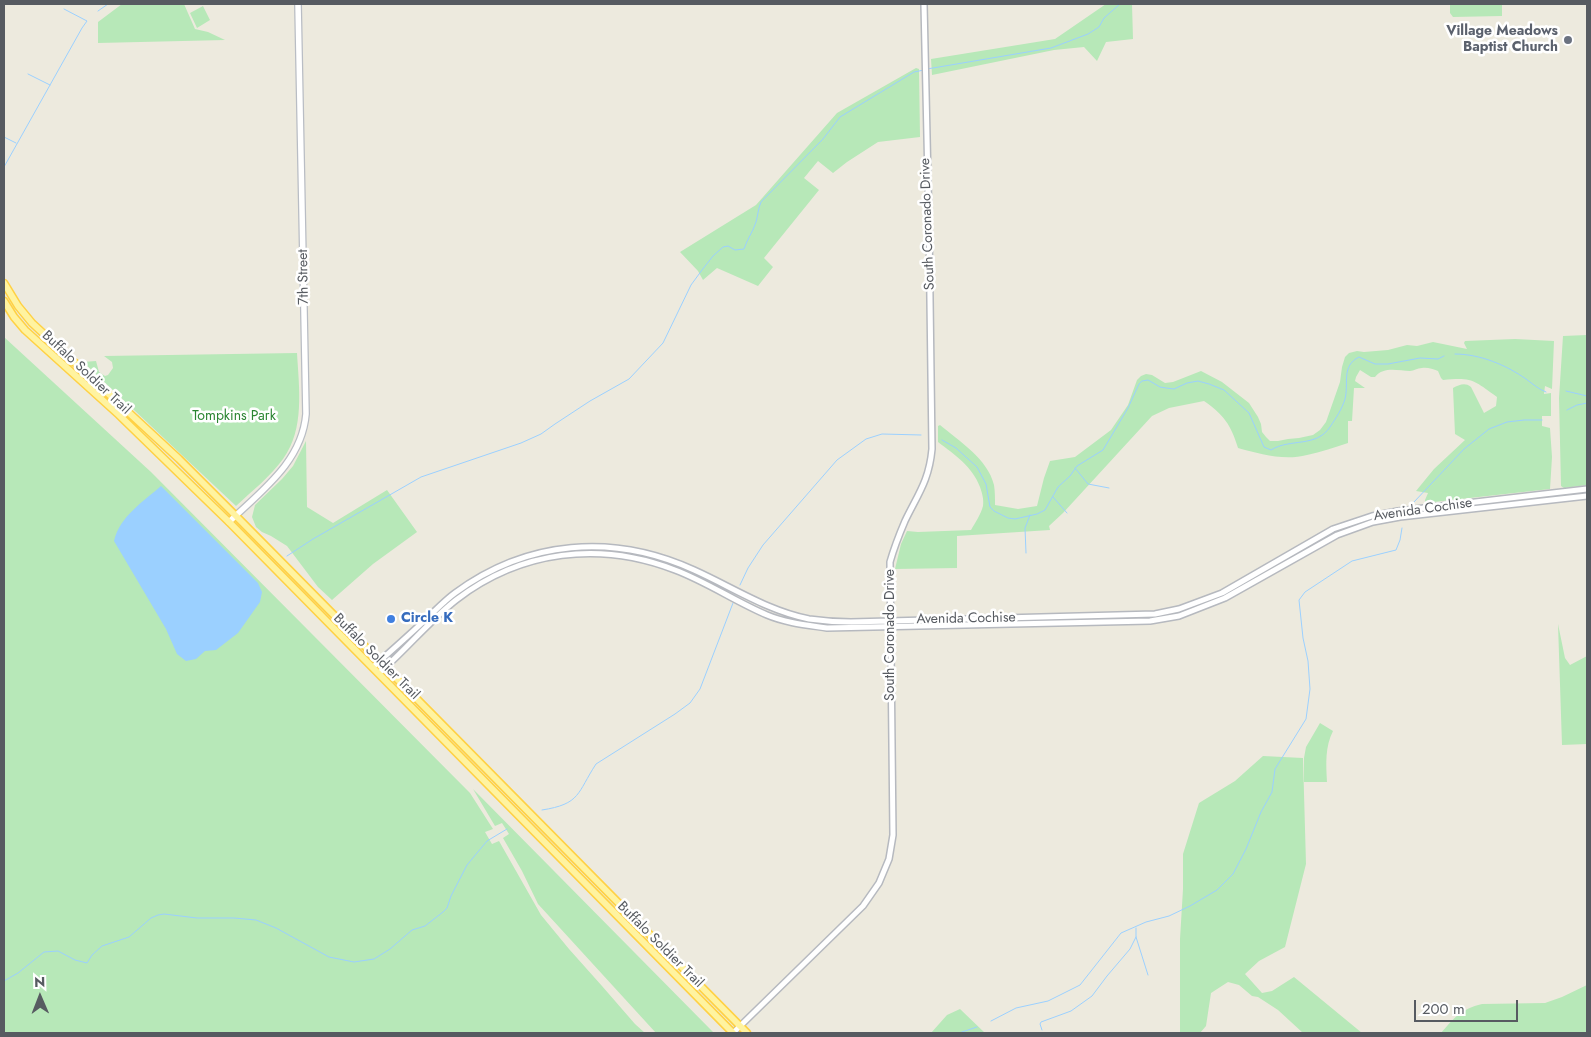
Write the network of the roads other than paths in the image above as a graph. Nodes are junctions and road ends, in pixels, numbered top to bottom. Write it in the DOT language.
graph roads {
  1 [pos="298,4"];
  2 [pos="924,4"];
  3 [pos="4,283"];
  4 [pos="4,301"];
  5 [pos="1587,489"];
  6 [pos="1587,496"];
  7 [pos="236,516"];
  8 [pos="230,522"];
  9 [pos="891,624"];
  10 [pos="380,661"];
  11 [pos="373,667"];
  12 [pos="386,667"];
  13 [pos="379,673"];
  14 [pos="740,1026"];
  15 [pos="733,1033"];
  16 [pos="747,1033"];
  1 -- 7 [label="main road, 7th Street"];
  2 -- 9 [label="street, South Coronado Drive"];
  3 -- 7 [label="main road, Buffalo Soldier Trail"];
  4 -- 8 [label="main road, Buffalo Soldier Trail"];
  5 -- 9 [label="street, Avenida Cochise"];
  6 -- 9 [label="street, Avenida Cochise"];
  7 -- 8 [label="main road, 7th Street"];
  7 -- 10 [label="main road, Buffalo Soldier Trail"];
  8 -- 11 [label="main road, Buffalo Soldier Trail"];
  9 -- 10 [label="street, Avenida Cochise"];
  9 -- 12 [label="street, Avenida Cochise"];
  9 -- 14 [label="street, South Coronado Drive"];
  10 -- 11 [label="street, Avenida Cochise"];
  10 -- 12 [label="main road, Buffalo Soldier Trail"];
  11 -- 13 [label="main road, Buffalo Soldier Trail"];
  12 -- 13 [label="street, Avenida Cochise"];
  12 -- 14 [label="main road, Buffalo Soldier Trail"];
  13 -- 15 [label="main road, Buffalo Soldier Trail"];
  14 -- 15 [label="street, South Coronado Drive"];
  14 -- 16 [label="main road, Buffalo Soldier Trail"];
}
